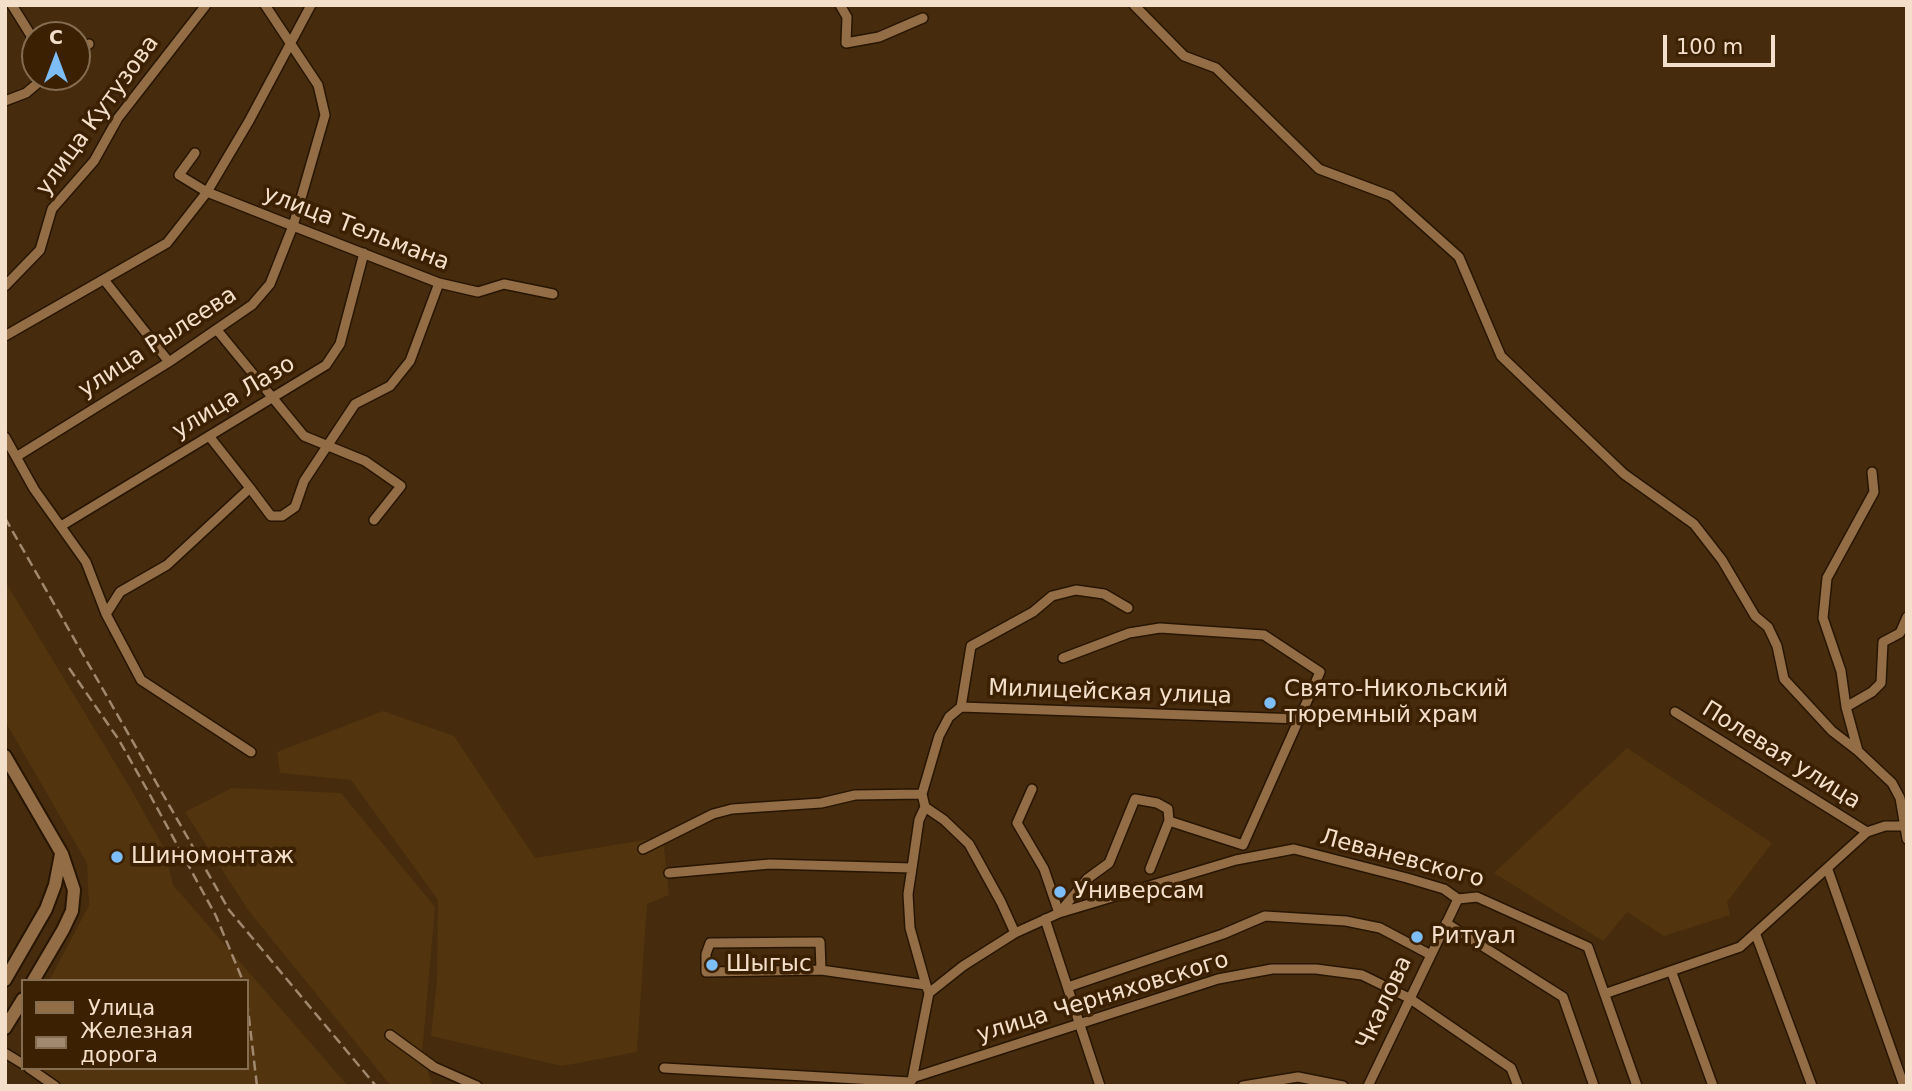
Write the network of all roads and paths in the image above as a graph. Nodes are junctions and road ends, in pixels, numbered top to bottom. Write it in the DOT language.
graph roads {
  1 [pos="12,5"];
  2 [pos="206,5"];
  3 [pos="265,5"];
  4 [pos="311,5"];
  5 [pos="840,5"];
  6 [pos="1134,5"];
  7 [pos="923,19"];
  8 [pos="22,21"];
  9 [pos="290,44"];
  10 [pos="28,91"];
  11 [pos="5,101"];
  12 [pos="195,153"];
  13 [pos="206,192"];
  14 [pos="293,226"];
  15 [pos="364,253"];
  16 [pos="105,281"];
  17 [pos="439,283"];
  18 [pos="5,286"];
  19 [pos="553,294"];
  20 [pos="216,330"];
  21 [pos="5,336"];
  22 [pos="169,362"];
  23 [pos="269,398"];
  24 [pos="209,436"];
  25 [pos="5,437"];
  26 [pos="329,447"];
  27 [pos="16,457"];
  28 [pos="1872,472"];
  29 [pos="250,488"];
  30 [pos="374,520"];
  31 [pos="61,526"];
  32 [pos="1128,608"];
  33 [pos="106,614"];
  34 [pos="1907,617"];
  35 [pos="1063,658"];
  36 [pos="1320,672"];
  37 [pos="961,707"];
  38 [pos="1846,708"];
  39 [pos="1675,712"];
  40 [pos="1300,719"];
  41 [pos="1858,751"];
  42 [pos="251,752"];
  43 [pos="5,756"];
  44 [pos="1031,789"];
  45 [pos="922,794"];
  46 [pos="925,807"];
  47 [pos="1169,821"];
  48 [pos="1906,826"];
  49 [pos="1867,832"];
  50 [pos="1907,839"];
  51 [pos="643,849"];
  52 [pos="61,854"];
  53 [pos="912,868"];
  54 [pos="1150,869"];
  55 [pos="1828,870"];
  56 [pos="669,873"];
  57 [pos="55,885"];
  58 [pos="74,890"];
  59 [pos="1458,899"];
  60 [pos="1059,913"];
  61 [pos="1045,919"];
  62 [pos="1446,923"];
  63 [pos="1015,933"];
  64 [pos="1756,934"];
  65 [pos="1429,954"];
  66 [pos="821,970"];
  67 [pos="1672,973"];
  68 [pos="34,979"];
  69 [pos="5,980"];
  70 [pos="1068,987"];
  71 [pos="927,989"];
  72 [pos="1607,993"];
  73 [pos="1409,998"];
  74 [pos="21,1002"];
  75 [pos="1079,1024"];
  76 [pos="5,1028"];
  77 [pos="390,1035"];
  78 [pos="5,1053"];
  79 [pos="21,1063"];
  80 [pos="664,1068"];
  81 [pos="32,1070"];
  82 [pos="911,1082"];
  83 [pos="55,1086"];
  84 [pos="477,1086"];
  85 [pos="1100,1086"];
  86 [pos="1243,1086"];
  87 [pos="1343,1086"];
  88 [pos="1368,1086"];
  89 [pos="1518,1086"];
  90 [pos="1594,1086"];
  91 [pos="1637,1086"];
  92 [pos="1713,1086"];
  93 [pos="1812,1086"];
  94 [pos="1904,1086"];
  1 -- 8 [label="street"];
  2 -- 18 [label="street, улица Кутузова"];
  3 -- 9 [label="street, улица Рылеева"];
  4 -- 9 [label="street"];
  5 -- 7 [label="street"];
  6 -- 41 [label="street"];
  9 -- 13 [label="street"];
  9 -- 14 [label="street, улица Рылеева"];
  10 -- 11 [label="street"];
  12 -- 13 [label="street, улица Тельмана"];
  13 -- 14 [label="street, улица Тельмана"];
  13 -- 16 [label="street"];
  14 -- 15 [label="street, улица Тельмана"];
  14 -- 20 [label="street, улица Рылеева"];
  15 -- 17 [label="street, улица Тельмана"];
  15 -- 23 [label="street, улица Лазо"];
  16 -- 21 [label="street"];
  16 -- 22 [label="street"];
  17 -- 19 [label="street, улица Тельмана"];
  17 -- 26 [label="street"];
  20 -- 22 [label="street, улица Рылеева"];
  20 -- 23 [label="street"];
  22 -- 27 [label="street, улица Рылеева"];
  23 -- 24 [label="street, улица Лазо"];
  23 -- 26 [label="street"];
  24 -- 29 [label="street"];
  24 -- 31 [label="street, улица Лазо"];
  25 -- 27 [label="street"];
  26 -- 29 [label="street"];
  26 -- 30 [label="street"];
  27 -- 31 [label="street"];
  28 -- 38 [label="street"];
  29 -- 33 [label="street"];
  31 -- 33 [label="street"];
  32 -- 37 [label="street, Милицейская улица"];
  33 -- 42 [label="street"];
  34 -- 38 [label="street"];
  35 -- 36 [label="street, Милицейская улица"];
  36 -- 40 [label="street, Леваневского"];
  37 -- 40 [label="street, Милицейская улица"];
  37 -- 45 [label="street, Милицейская улица"];
  38 -- 41 [label="street"];
  39 -- 49 [label="street, Полевая улица"];
  40 -- 47 [label="street, Леваневского"];
  41 -- 48 [label="street"];
  43 -- 52 [label="main road"];
  44 -- 60 [label="street"];
  45 -- 46 [label="street"];
  45 -- 51 [label="street"];
  46 -- 53 [label="street"];
  46 -- 63 [label="street"];
  47 -- 54 [label="street"];
  47 -- 60 [label="street, Леваневского"];
  48 -- 49 [label="street"];
  48 -- 50 [label="street"];
  49 -- 55 [label="street"];
  52 -- 57 [label="main road"];
  52 -- 58 [label="main road"];
  53 -- 56 [label="street"];
  53 -- 71 [label="street"];
  55 -- 64 [label="street"];
  55 -- 94 [label="street"];
  57 -- 58 [label="main road"];
  57 -- 69 [label="main road"];
  58 -- 68 [label="main road"];
  59 -- 60 [label="street, Леваневского"];
  59 -- 62 [label="street, Чкалова"];
  59 -- 72 [label="street, Леваневского"];
  60 -- 61 [label="street, Леваневского"];
  61 -- 63 [label="street, Леваневского"];
  61 -- 70 [label="street"];
  62 -- 65 [label="street, Чкалова"];
  62 -- 90 [label="street"];
  63 -- 71 [label="street, Леваневского"];
  64 -- 67 [label="street"];
  64 -- 93 [label="street"];
  65 -- 70 [label="street"];
  65 -- 73 [label="street, Чкалова"];
  66 -- 66 [label="street"];
  66 -- 71 [label="street"];
  67 -- 72 [label="street"];
  67 -- 92 [label="street"];
  70 -- 75 [label="street"];
  71 -- 82 [label="street"];
  72 -- 91 [label="street, Леваневского"];
  73 -- 75 [label="street, улица Черняховского"];
  73 -- 88 [label="street, Чкалова"];
  73 -- 89 [label="street, улица Черняховского"];
  74 -- 76 [label="main road"];
  75 -- 82 [label="street, улица Черняховского"];
  75 -- 85 [label="street"];
  77 -- 84 [label="street"];
  78 -- 79 [label="street"];
  80 -- 82 [label="street, улица Черняховского"];
  81 -- 83 [label="street"];
  86 -- 87 [label="street"];
}
